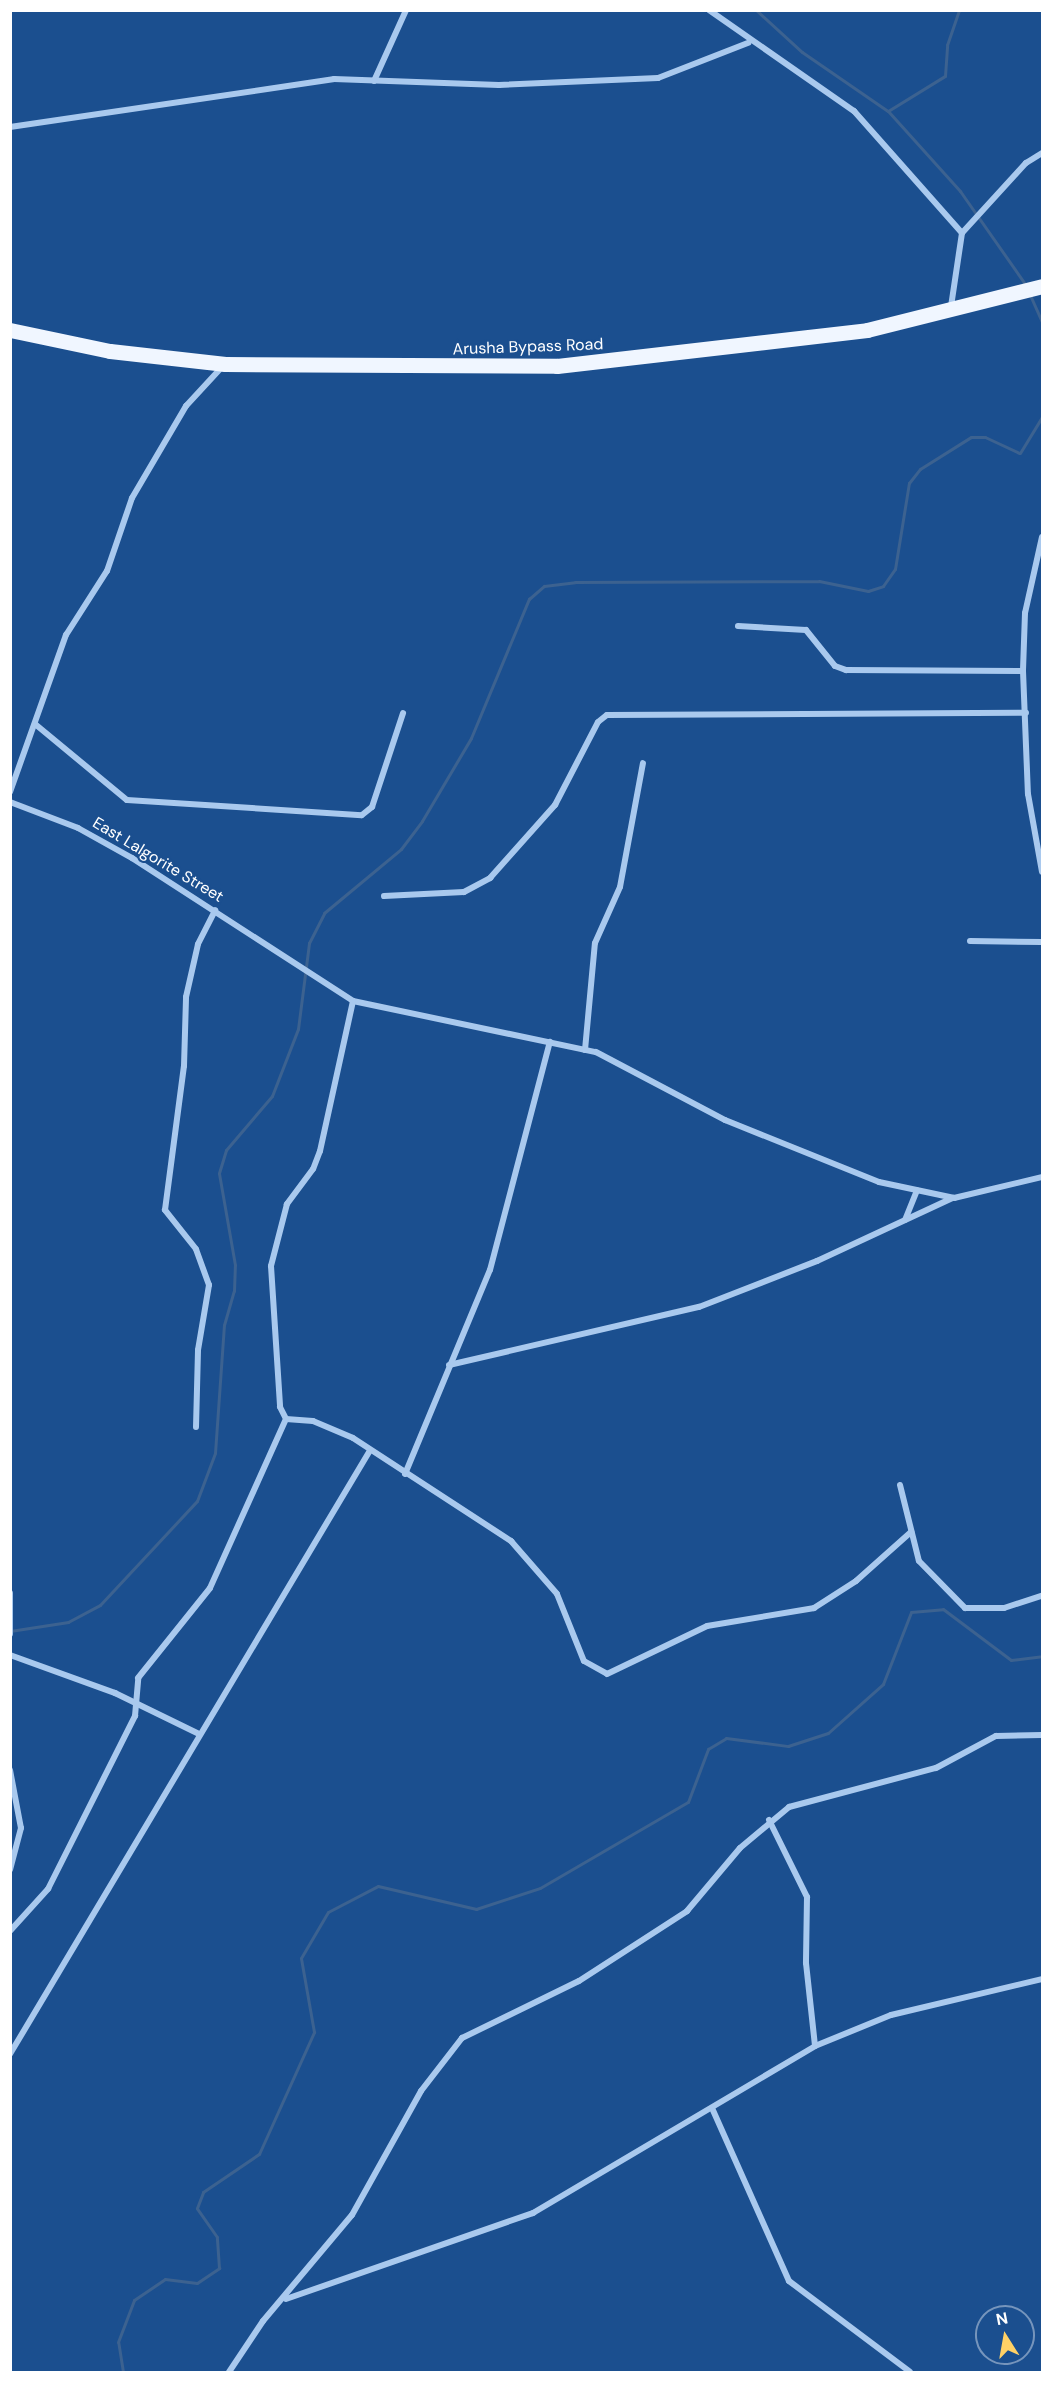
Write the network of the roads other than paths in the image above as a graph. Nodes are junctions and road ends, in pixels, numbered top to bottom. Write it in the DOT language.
graph roads {
  1 [pos="406,10"];
  2 [pos="709,10"];
  3 [pos="748,43"];
  4 [pos="374,81"];
  5 [pos="10,127"];
  6 [pos="1042,153"];
  7 [pos="962,233"];
  8 [pos="1042,287"];
  9 [pos="951,311"];
  10 [pos="10,330"];
  11 [pos="225,364"];
  12 [pos="1042,537"];
  13 [pos="1034,581"];
  14 [pos="1042,583"];
  15 [pos="738,626"];
  16 [pos="1023,671"];
  17 [pos="403,713"];
  18 [pos="1026,713"];
  19 [pos="36,724"];
  20 [pos="643,764"];
  21 [pos="10,792"];
  22 [pos="10,802"];
  23 [pos="1042,872"];
  24 [pos="384,896"];
  25 [pos="215,910"];
  26 [pos="970,941"];
  27 [pos="1042,942"];
  28 [pos="353,1001"];
  29 [pos="550,1042"];
  30 [pos="585,1050"];
  31 [pos="1042,1177"];
  32 [pos="917,1190"];
  33 [pos="954,1198"];
  34 [pos="904,1221"];
  35 [pos="449,1365"];
  36 [pos="286,1419"];
  37 [pos="196,1427"];
  38 [pos="369,1452"];
  39 [pos="405,1474"];
  40 [pos="900,1485"];
  41 [pos="911,1532"];
  42 [pos="10,1593"];
  43 [pos="1042,1596"];
  44 [pos="10,1634"];
  45 [pos="10,1655"];
  46 [pos="138,1704"];
  47 [pos="199,1734"];
  48 [pos="1042,1735"];
  49 [pos="10,1770"];
  50 [pos="769,1820"];
  51 [pos="10,1870"];
  52 [pos="10,1931"];
  53 [pos="1042,1978"];
  54 [pos="815,2046"];
  55 [pos="10,2054"];
  56 [pos="712,2108"];
  57 [pos="286,2300"];
  58 [pos="229,2373"];
  59 [pos="910,2373"];
  1 -- 4 [label="street"];
  2 -- 3 [label="street"];
  3 -- 4 [label="street"];
  3 -- 7 [label="street"];
  4 -- 5 [label="street"];
  6 -- 7 [label="street"];
  7 -- 9 [label="street"];
  8 -- 9 [label="main road, Arusha Bypass Road"];
  9 -- 11 [label="main road, Arusha Bypass Road"];
  10 -- 11 [label="main road, Arusha Bypass Road"];
  11 -- 19 [label="street"];
  12 -- 13 [label="street"];
  13 -- 14 [label="street"];
  13 -- 16 [label="street"];
  15 -- 16 [label="street"];
  16 -- 18 [label="street"];
  17 -- 19 [label="street"];
  18 -- 23 [label="street"];
  18 -- 24 [label="street"];
  19 -- 21 [label="street"];
  20 -- 30 [label="street"];
  22 -- 25 [label="street, East Lalgorite Street"];
  25 -- 28 [label="street, East Lalgorite Street"];
  25 -- 37 [label="street"];
  26 -- 27 [label="street"];
  28 -- 29 [label="street, East Lalgorite Street"];
  28 -- 36 [label="street"];
  29 -- 30 [label="street, East Lalgorite Street"];
  29 -- 35 [label="street"];
  30 -- 32 [label="street, East Lalgorite Street"];
  31 -- 33 [label="street"];
  32 -- 33 [label="street, East Lalgorite Street"];
  32 -- 34 [label="street"];
  33 -- 34 [label="street"];
  34 -- 35 [label="street"];
  35 -- 39 [label="street"];
  36 -- 38 [label="street"];
  36 -- 46 [label="street"];
  38 -- 39 [label="street"];
  38 -- 47 [label="street"];
  39 -- 41 [label="street"];
  40 -- 41 [label="street"];
  41 -- 43 [label="street"];
  42 -- 44 [label="street"];
  45 -- 46 [label="street"];
  46 -- 47 [label="street"];
  46 -- 52 [label="street"];
  47 -- 55 [label="street"];
  48 -- 50 [label="street"];
  49 -- 51 [label="street"];
  50 -- 54 [label="street"];
  50 -- 57 [label="street"];
  53 -- 54 [label="street"];
  54 -- 56 [label="street"];
  56 -- 57 [label="street"];
  56 -- 59 [label="street"];
  57 -- 58 [label="street"];
}
